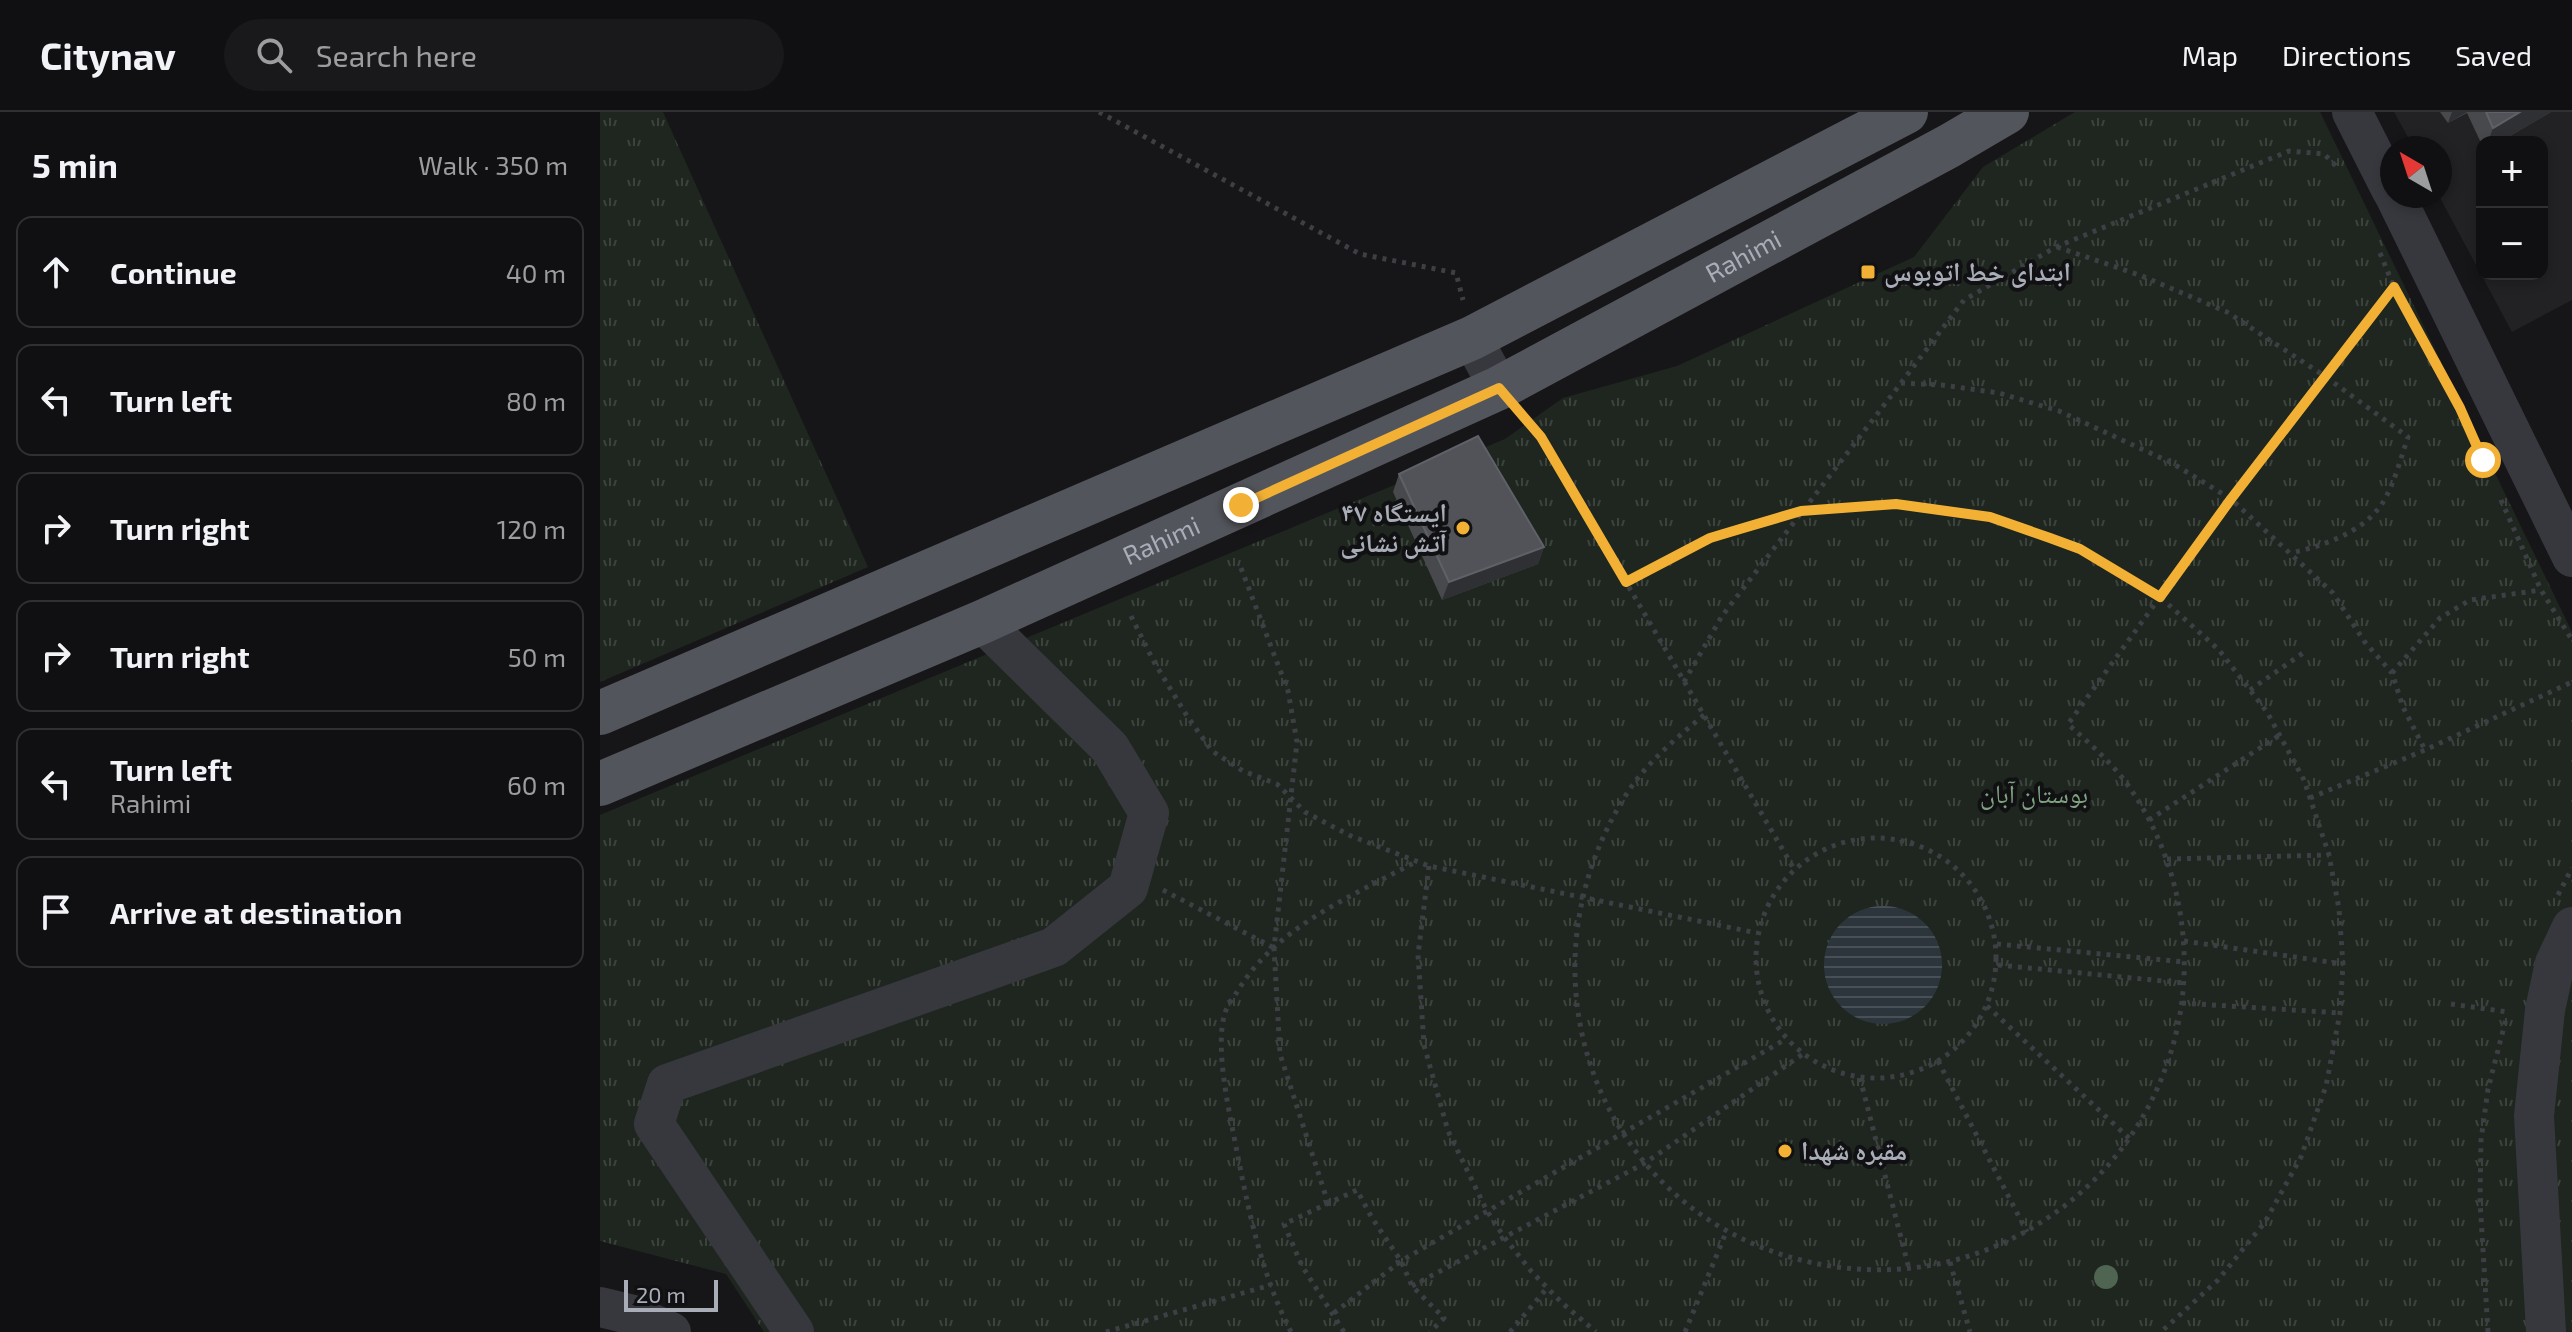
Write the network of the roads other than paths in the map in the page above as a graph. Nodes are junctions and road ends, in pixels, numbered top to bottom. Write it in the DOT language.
graph roads {
  1 [pos="1906,112"];
  2 [pos="2007,112"];
  3 [pos="2352,112"];
  4 [pos="2380,168"];
  5 [pos="2400,208"];
  6 [pos="1472,338"];
  7 [pos="1499,388"];
  8 [pos="2572,557"];
  9 [pos="982,622"];
  10 [pos="600,713"];
  11 [pos="600,784"];
  12 [pos="2572,927"];
  13 [pos="600,1307"];
  14 [pos="671,1332"];
  15 [pos="794,1332"];
  16 [pos="2546,1332"];
  1 -- 6 [label="main road, Rahimi"];
  2 -- 7 [label="main road, Rahimi"];
  3 -- 4 [label="street"];
  5 -- 8 [label="street"];
  6 -- 7 [label="street"];
  6 -- 10 [label="main road, Rahimi"];
  7 -- 9 [label="main road, Rahimi"];
  9 -- 11 [label="main road, Rahimi"];
  9 -- 15 [label="street"];
  12 -- 16 [label="street"];
  13 -- 14 [label="street"];
}
